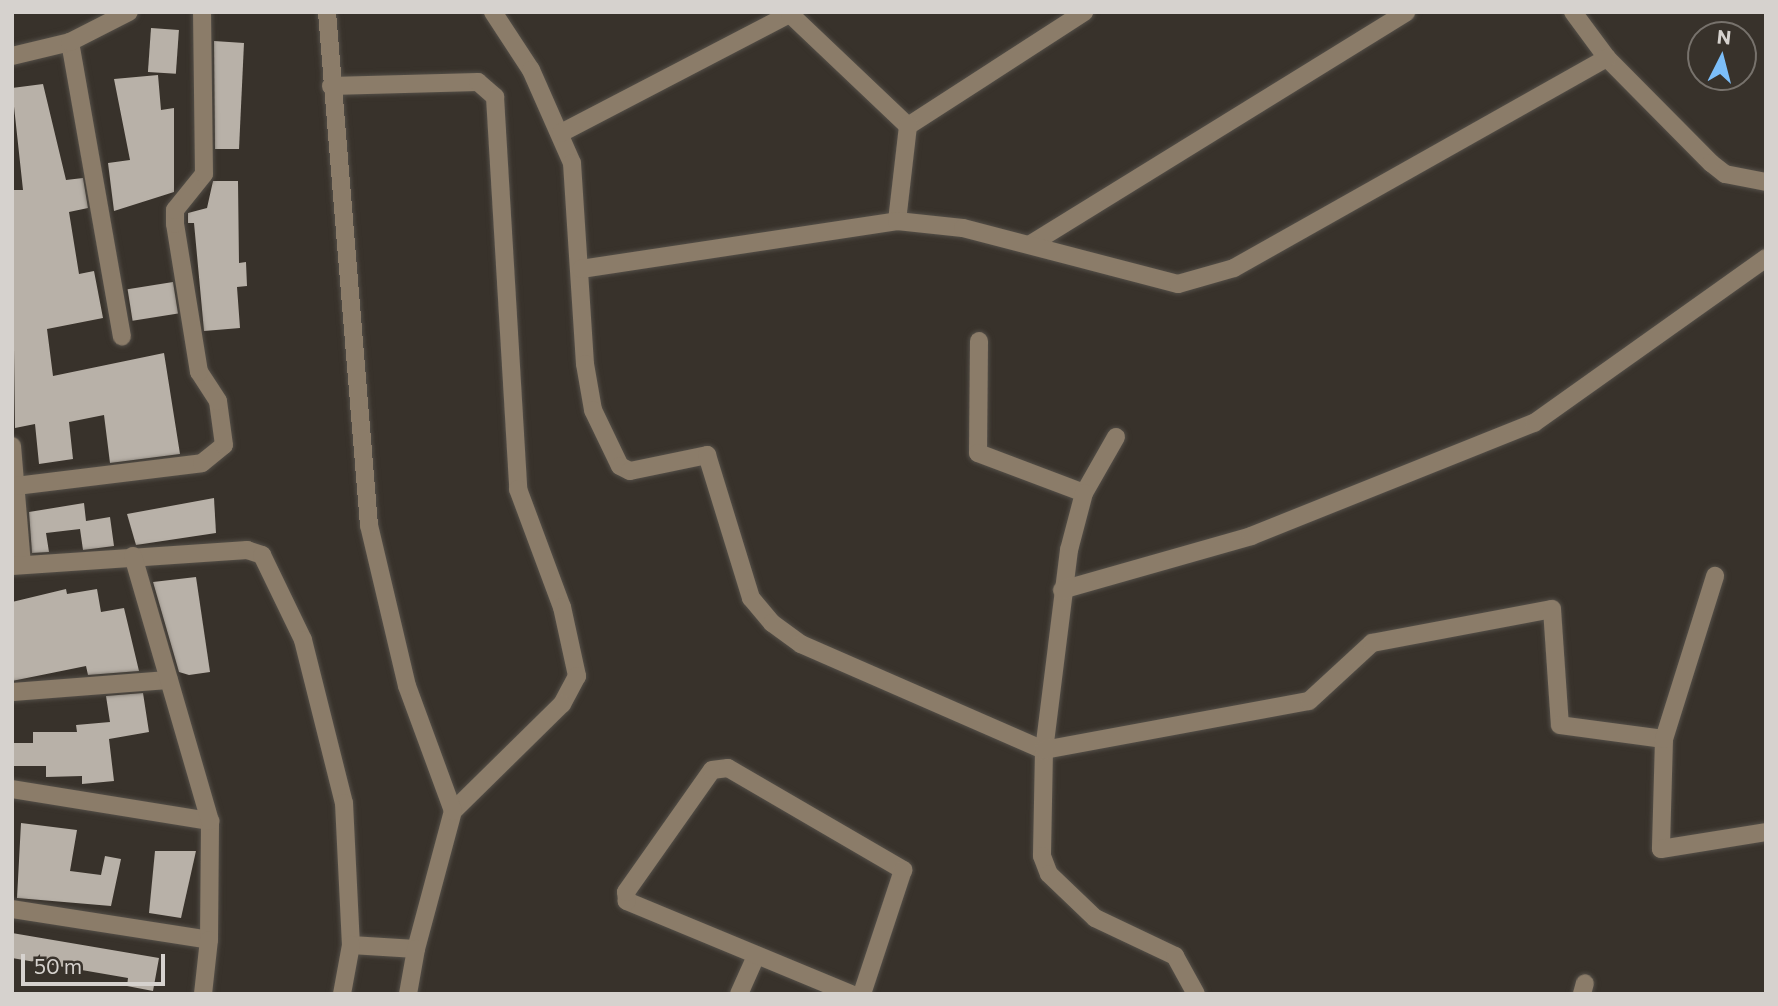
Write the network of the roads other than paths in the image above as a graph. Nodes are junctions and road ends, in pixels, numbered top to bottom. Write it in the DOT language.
graph roads {
  1 [pos="129,12"];
  2 [pos="202,12"];
  3 [pos="327,12"];
  4 [pos="493,12"];
  5 [pos="1084,12"];
  6 [pos="1406,12"];
  7 [pos="1573,12"];
  8 [pos="789,13"];
  9 [pos="70,42"];
  10 [pos="12,56"];
  11 [pos="1608,58"];
  12 [pos="331,86"];
  13 [pos="908,126"];
  14 [pos="561,133"];
  15 [pos="1766,182"];
  16 [pos="897,221"];
  17 [pos="1031,244"];
  18 [pos="1766,258"];
  19 [pos="580,269"];
  20 [pos="122,336"];
  21 [pos="979,341"];
  22 [pos="1116,437"];
  23 [pos="12,446"];
  24 [pos="16,486"];
  25 [pos="1084,493"];
  26 [pos="133,556"];
  27 [pos="17,565"];
  28 [pos="1715,576"];
  29 [pos="1062,590"];
  30 [pos="169,680"];
  31 [pos="12,692"];
  32 [pos="1664,739"];
  33 [pos="1044,750"];
  34 [pos="12,789"];
  35 [pos="453,811"];
  36 [pos="210,821"];
  37 [pos="1766,832"];
  38 [pos="12,909"];
  39 [pos="209,940"];
  40 [pos="351,945"];
  41 [pos="416,949"];
  42 [pos="756,956"];
  43 [pos="203,994"];
  44 [pos="342,994"];
  45 [pos="408,994"];
  46 [pos="740,994"];
  47 [pos="851,994"];
  48 [pos="862,994"];
  49 [pos="1196,994"];
  1 -- 9 [label="street"];
  2 -- 24 [label="street"];
  3 -- 12 [label="street"];
  4 -- 14 [label="street"];
  5 -- 13 [label="street"];
  6 -- 17 [label="street"];
  7 -- 11 [label="street"];
  8 -- 13 [label="street"];
  8 -- 14 [label="street"];
  9 -- 10 [label="street"];
  9 -- 20 [label="street"];
  11 -- 15 [label="street"];
  11 -- 17 [label="street"];
  12 -- 35 [label="street"];
  12 -- 35 [label="street"];
  13 -- 16 [label="street"];
  14 -- 19 [label="street"];
  16 -- 17 [label="street"];
  16 -- 19 [label="street"];
  18 -- 29 [label="street"];
  19 -- 33 [label="street"];
  21 -- 25 [label="street"];
  22 -- 25 [label="street"];
  23 -- 24 [label="street"];
  24 -- 27 [label="street"];
  25 -- 29 [label="street"];
  26 -- 27 [label="street"];
  26 -- 30 [label="street"];
  26 -- 40 [label="street"];
  28 -- 32 [label="street"];
  29 -- 33 [label="street"];
  30 -- 31 [label="street"];
  30 -- 36 [label="street"];
  32 -- 33 [label="street"];
  32 -- 37 [label="street"];
  33 -- 49 [label="street"];
  34 -- 36 [label="street"];
  35 -- 41 [label="street"];
  36 -- 39 [label="street"];
  38 -- 39 [label="street"];
  39 -- 43 [label="street"];
  40 -- 41 [label="street"];
  40 -- 44 [label="street"];
  41 -- 45 [label="street"];
  42 -- 46 [label="street"];
  42 -- 47 [label="street"];
  42 -- 48 [label="street"];
}
